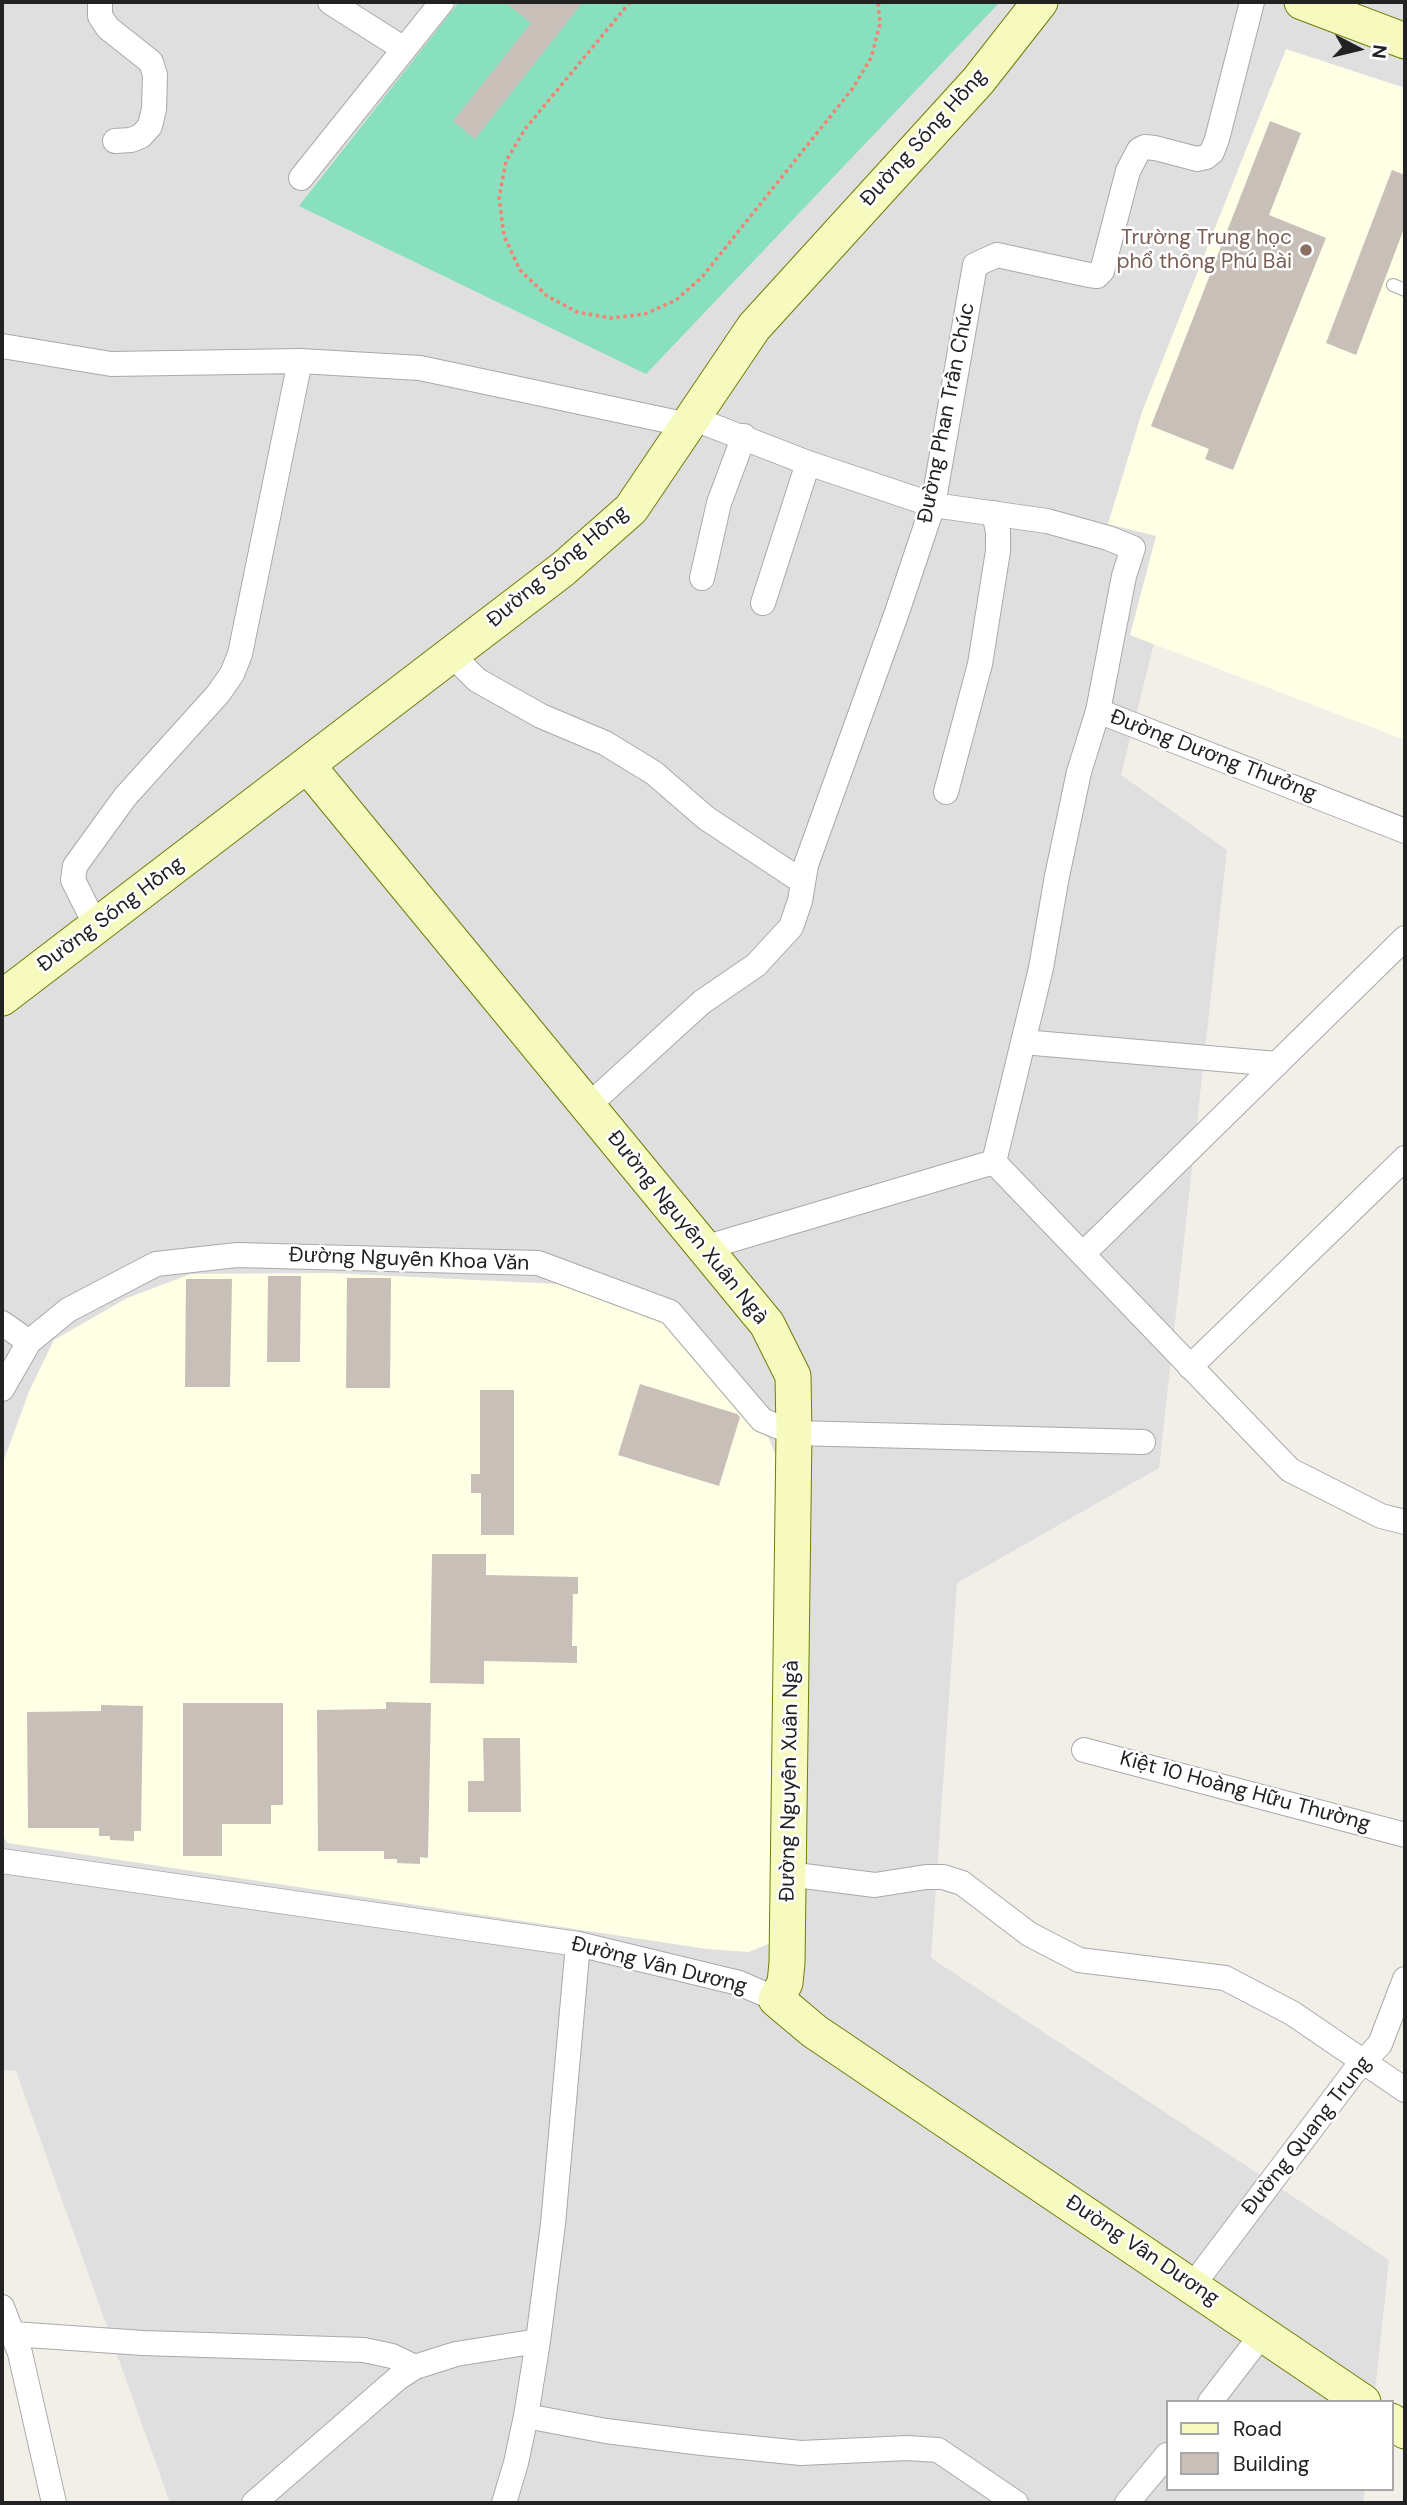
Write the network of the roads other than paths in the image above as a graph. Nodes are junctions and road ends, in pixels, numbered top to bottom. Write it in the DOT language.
graph roads {
  1 [pos="100,2"];
  2 [pos="330,2"];
  3 [pos="442,2"];
  4 [pos="1040,2"];
  5 [pos="1252,2"];
  6 [pos="1321,5"];
  7 [pos="1405,41"];
  8 [pos="404,49"];
  9 [pos="115,141"];
  10 [pos="301,178"];
  11 [pos="2,346"];
  12 [pos="300,361"];
  13 [pos="690,421"];
  14 [pos="744,436"];
  15 [pos="808,463"];
  16 [pos="933,505"];
  17 [pos="994,513"];
  18 [pos="702,578"];
  19 [pos="763,603"];
  20 [pos="451,654"];
  21 [pos="1098,710"];
  22 [pos="307,765"];
  23 [pos="946,792"];
  24 [pos="1405,831"];
  25 [pos="803,882"];
  26 [pos="96,926"];
  27 [pos="1405,939"];
  28 [pos="4,993"];
  29 [pos="1023,1042"];
  30 [pos="1277,1065"];
  31 [pos="588,1106"];
  32 [pos="1405,1158"];
  33 [pos="994,1162"];
  34 [pos="704,1248"];
  35 [pos="1083,1254"];
  36 [pos="2,1323"];
  37 [pos="29,1342"];
  38 [pos="1190,1367"];
  39 [pos="2,1389"];
  40 [pos="794,1433"];
  41 [pos="1143,1443"];
  42 [pos="1405,1522"];
  43 [pos="1084,1750"];
  44 [pos="1405,1835"];
  45 [pos="2,1861"];
  46 [pos="788,1874"];
  47 [pos="578,1944"];
  48 [pos="1405,1979"];
  49 [pos="776,1999"];
  50 [pos="1363,2063"];
  51 [pos="1405,2090"];
  52 [pos="1193,2285"];
  53 [pos="2,2307"];
  54 [pos="1263,2333"];
  55 [pos="13,2334"];
  56 [pos="538,2341"];
  57 [pos="415,2367"];
  58 [pos="1212,2400"];
  59 [pos="1360,2400"];
  60 [pos="526,2417"];
  61 [pos="1166,2456"];
  62 [pos="54,2503"];
  63 [pos="254,2503"];
  64 [pos="504,2503"];
  65 [pos="1016,2503"];
  66 [pos="1127,2503"];
  1 -- 9 [label="street"];
  2 -- 8 [label="street"];
  3 -- 8 [label="street"];
  4 -- 13 [label="street, Đường Sóng Hồng"];
  5 -- 16 [label="street, Đường Phan Trần Chúc"];
  6 -- 7 [label="street"];
  8 -- 10 [label="street"];
  11 -- 12 [label="street, Đường Dương Thưởng"];
  12 -- 13 [label="street, Đường Dương Thưởng"];
  12 -- 26 [label="street"];
  13 -- 14 [label="street, Đường Dương Thưởng"];
  13 -- 20 [label="street, Đường Sóng Hồng"];
  14 -- 15 [label="street, Đường Dương Thưởng"];
  14 -- 18 [label="street"];
  15 -- 16 [label="street, Đường Dương Thưởng"];
  15 -- 19 [label="street"];
  16 -- 17 [label="street, Đường Dương Thưởng"];
  16 -- 25 [label="street, Đường Phan Trần Chúc"];
  17 -- 21 [label="street, Đường Dương Thưởng"];
  17 -- 23 [label="street"];
  20 -- 22 [label="street, Đường Sóng Hồng"];
  20 -- 25 [label="street"];
  21 -- 24 [label="street, Đường Dương Thưởng"];
  21 -- 29 [label="street"];
  22 -- 26 [label="street, Đường Sóng Hồng"];
  22 -- 31 [label="street, Đường Nguyễn Xuân Ngà"];
  25 -- 31 [label="street, Đường Phan Trần Chúc"];
  26 -- 28 [label="street, Đường Sóng Hồng"];
  27 -- 30 [label="street"];
  29 -- 30 [label="street"];
  29 -- 33 [label="street"];
  30 -- 35 [label="street"];
  31 -- 34 [label="street, Đường Nguyễn Xuân Ngà"];
  32 -- 38 [label="street"];
  33 -- 34 [label="street"];
  33 -- 35 [label="street"];
  34 -- 40 [label="street, Đường Nguyễn Xuân Ngà"];
  35 -- 38 [label="street"];
  36 -- 37 [label="street"];
  37 -- 39 [label="street, Đường Nguyễn Khoa Văn"];
  37 -- 40 [label="street, Đường Nguyễn Khoa Văn"];
  38 -- 42 [label="street"];
  40 -- 41 [label="street"];
  40 -- 46 [label="street, Đường Nguyễn Xuân Ngà"];
  43 -- 44 [label="street, Kiệt 10 Hoàng Hữu Thường"];
  45 -- 47 [label="street, Đường Vân Dương"];
  46 -- 49 [label="street, Đường Nguyễn Xuân Ngà"];
  46 -- 50 [label="street"];
  47 -- 49 [label="street, Đường Vân Dương"];
  47 -- 56 [label="street"];
  48 -- 50 [label="street, Đường Quang Trung"];
  49 -- 52 [label="street, Đường Vân Dương"];
  50 -- 51 [label="street"];
  50 -- 52 [label="street, Đường Quang Trung"];
  52 -- 54 [label="street, Đường Vân Dương"];
  53 -- 55 [label="street"];
  54 -- 58 [label="street"];
  54 -- 59 [label="street, Đường Vân Dương"];
  55 -- 57 [label="street"];
  55 -- 62 [label="street"];
  56 -- 57 [label="street"];
  56 -- 60 [label="street"];
  57 -- 63 [label="street"];
  60 -- 64 [label="street"];
  60 -- 65 [label="street"];
  61 -- 66 [label="street"];
}
